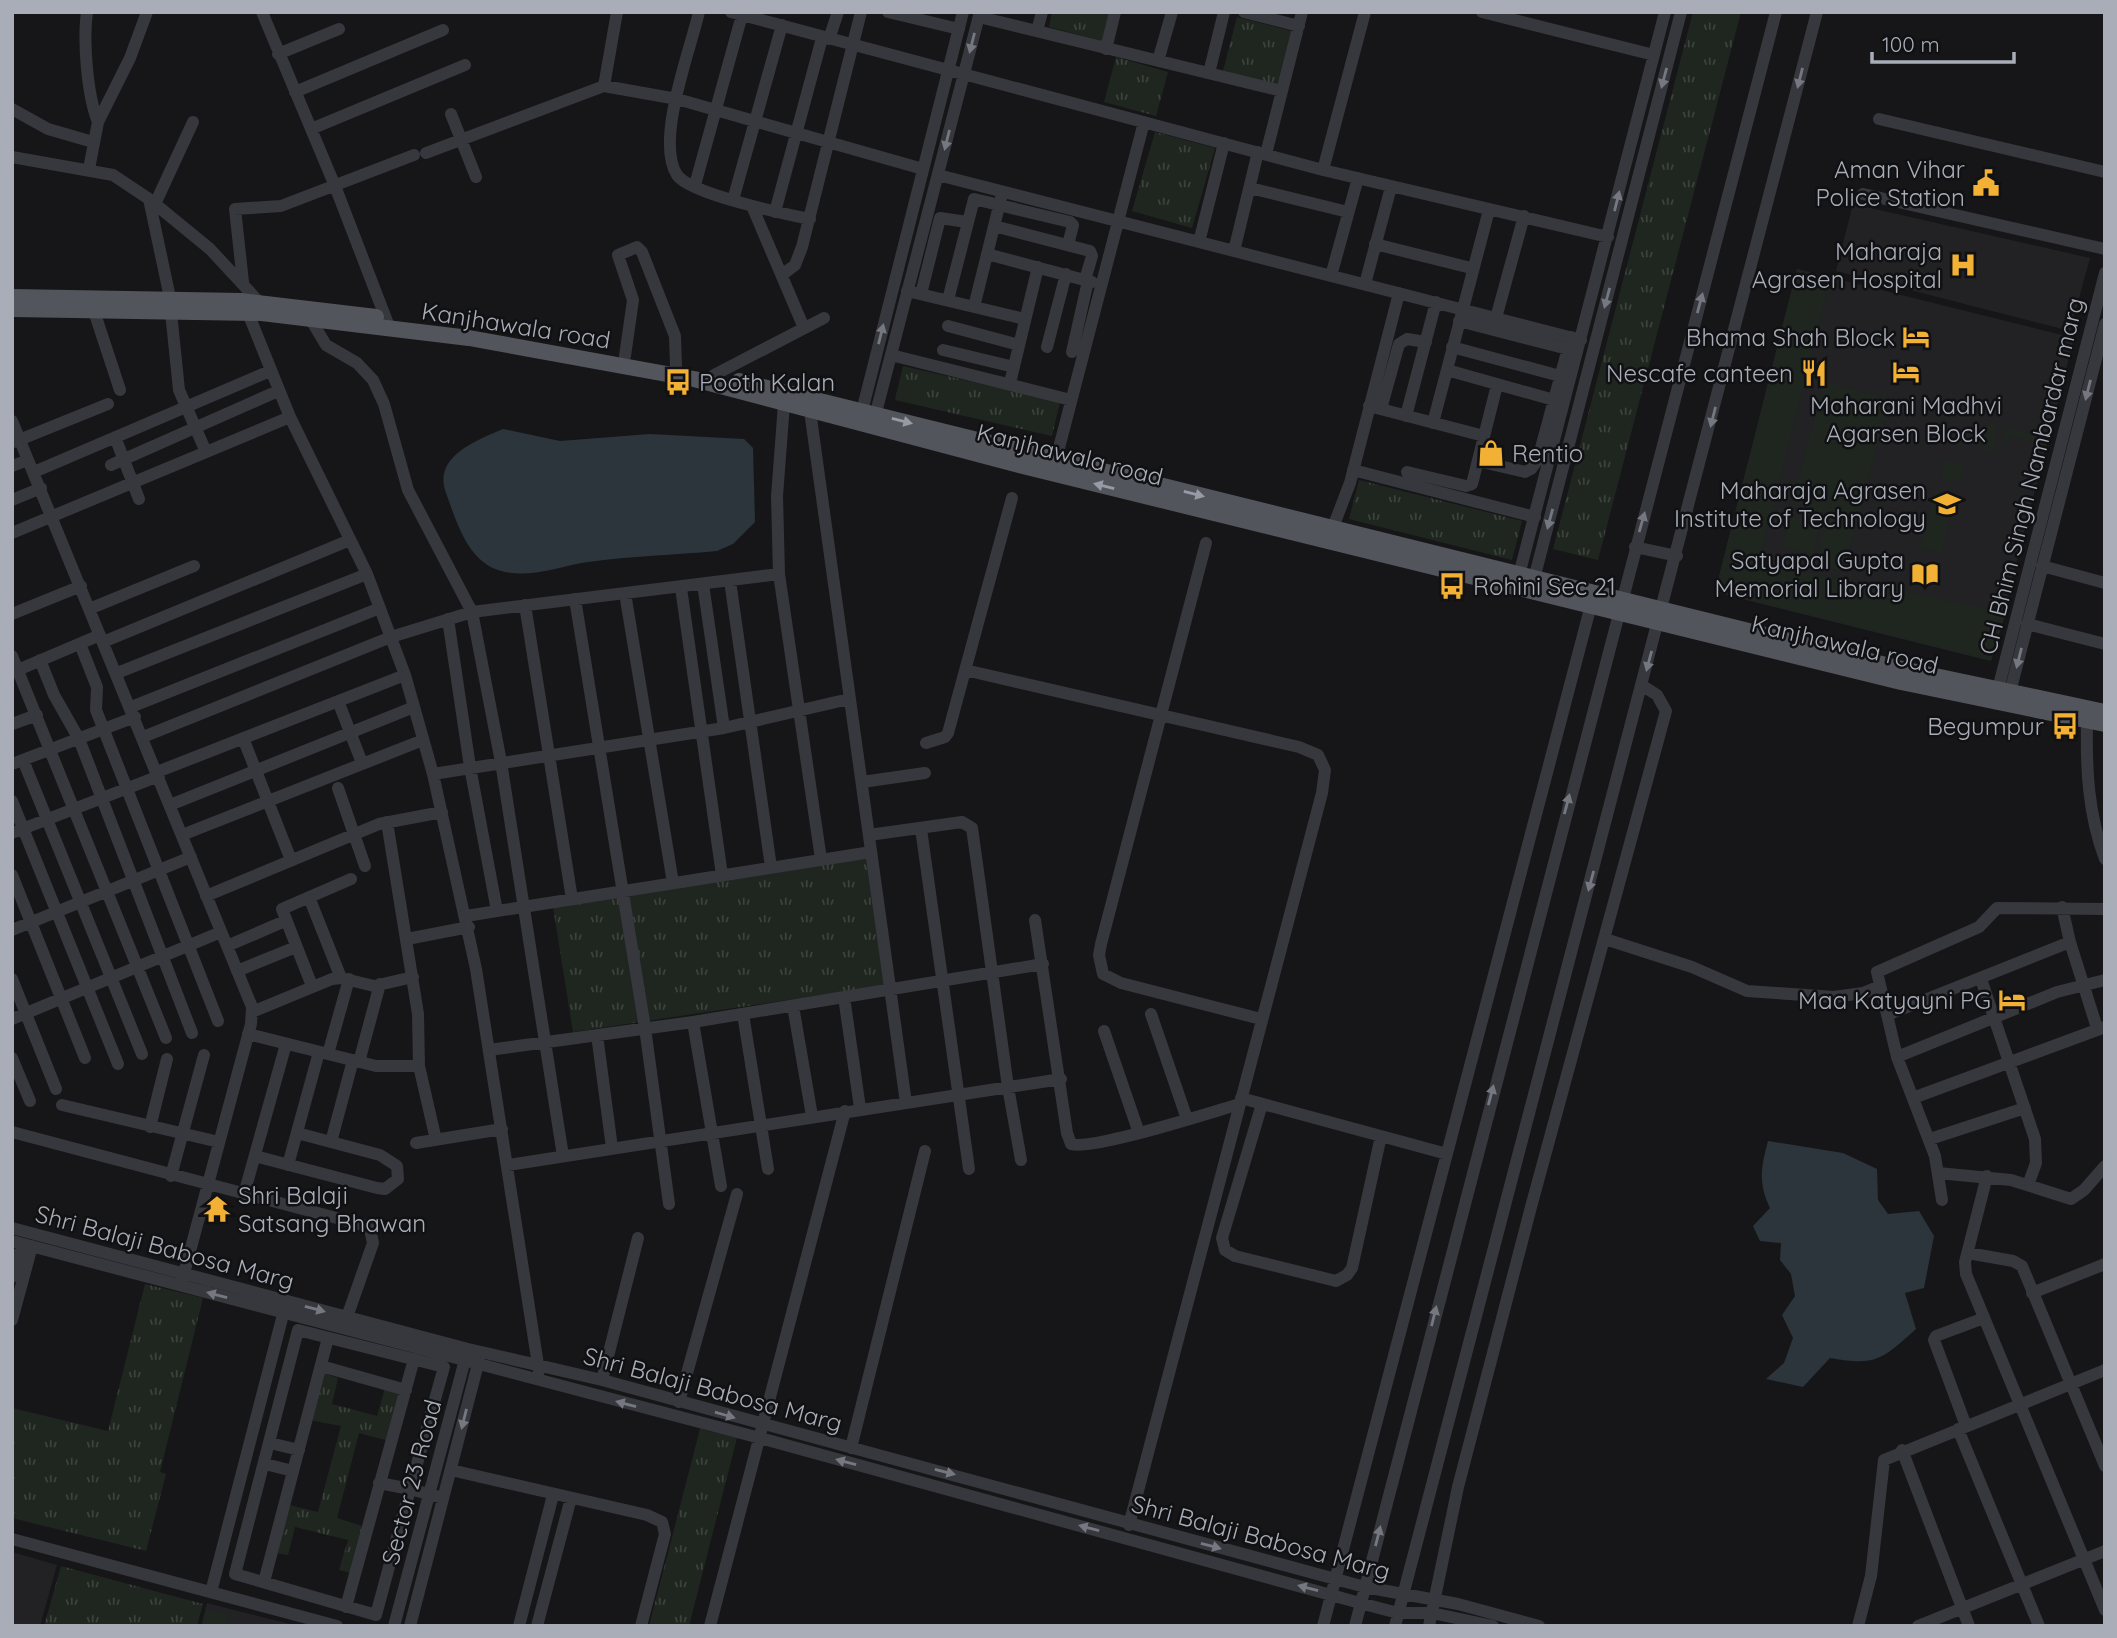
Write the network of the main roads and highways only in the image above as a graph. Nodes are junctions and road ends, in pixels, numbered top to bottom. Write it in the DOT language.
graph roads {
  1 [pos="12,298"];
  2 [pos="170,306"];
  3 [pos="254,308"];
  4 [pos="12,309"];
  5 [pos="388,323"];
  6 [pos="867,419"];
  7 [pos="1330,535"];
  8 [pos="1618,606"];
  9 [pos="2002,697"];
  10 [pos="2105,712"];
  11 [pos="2105,724"];
  1 -- 2 [label="main road, Kanjhawala road"];
  2 -- 3 [label="main road, Kanjhawala road"];
  2 -- 4 [label="main road, Kanjhawala road"];
  3 -- 5 [label="main road, Kanjhawala road"];
  3 -- 5 [label="main road, Kanjhawala road"];
  5 -- 6 [label="main road, Kanjhawala road"];
  5 -- 6 [label="main road, Kanjhawala road"];
  6 -- 7 [label="main road, Kanjhawala road"];
  7 -- 8 [label="main road, Kanjhawala road"];
  7 -- 8 [label="main road, Kanjhawala road"];
  8 -- 9 [label="main road, Kanjhawala road"];
  9 -- 10 [label="main road, Kanjhawala road"];
  9 -- 11 [label="main road, Kanjhawala road"];
}
